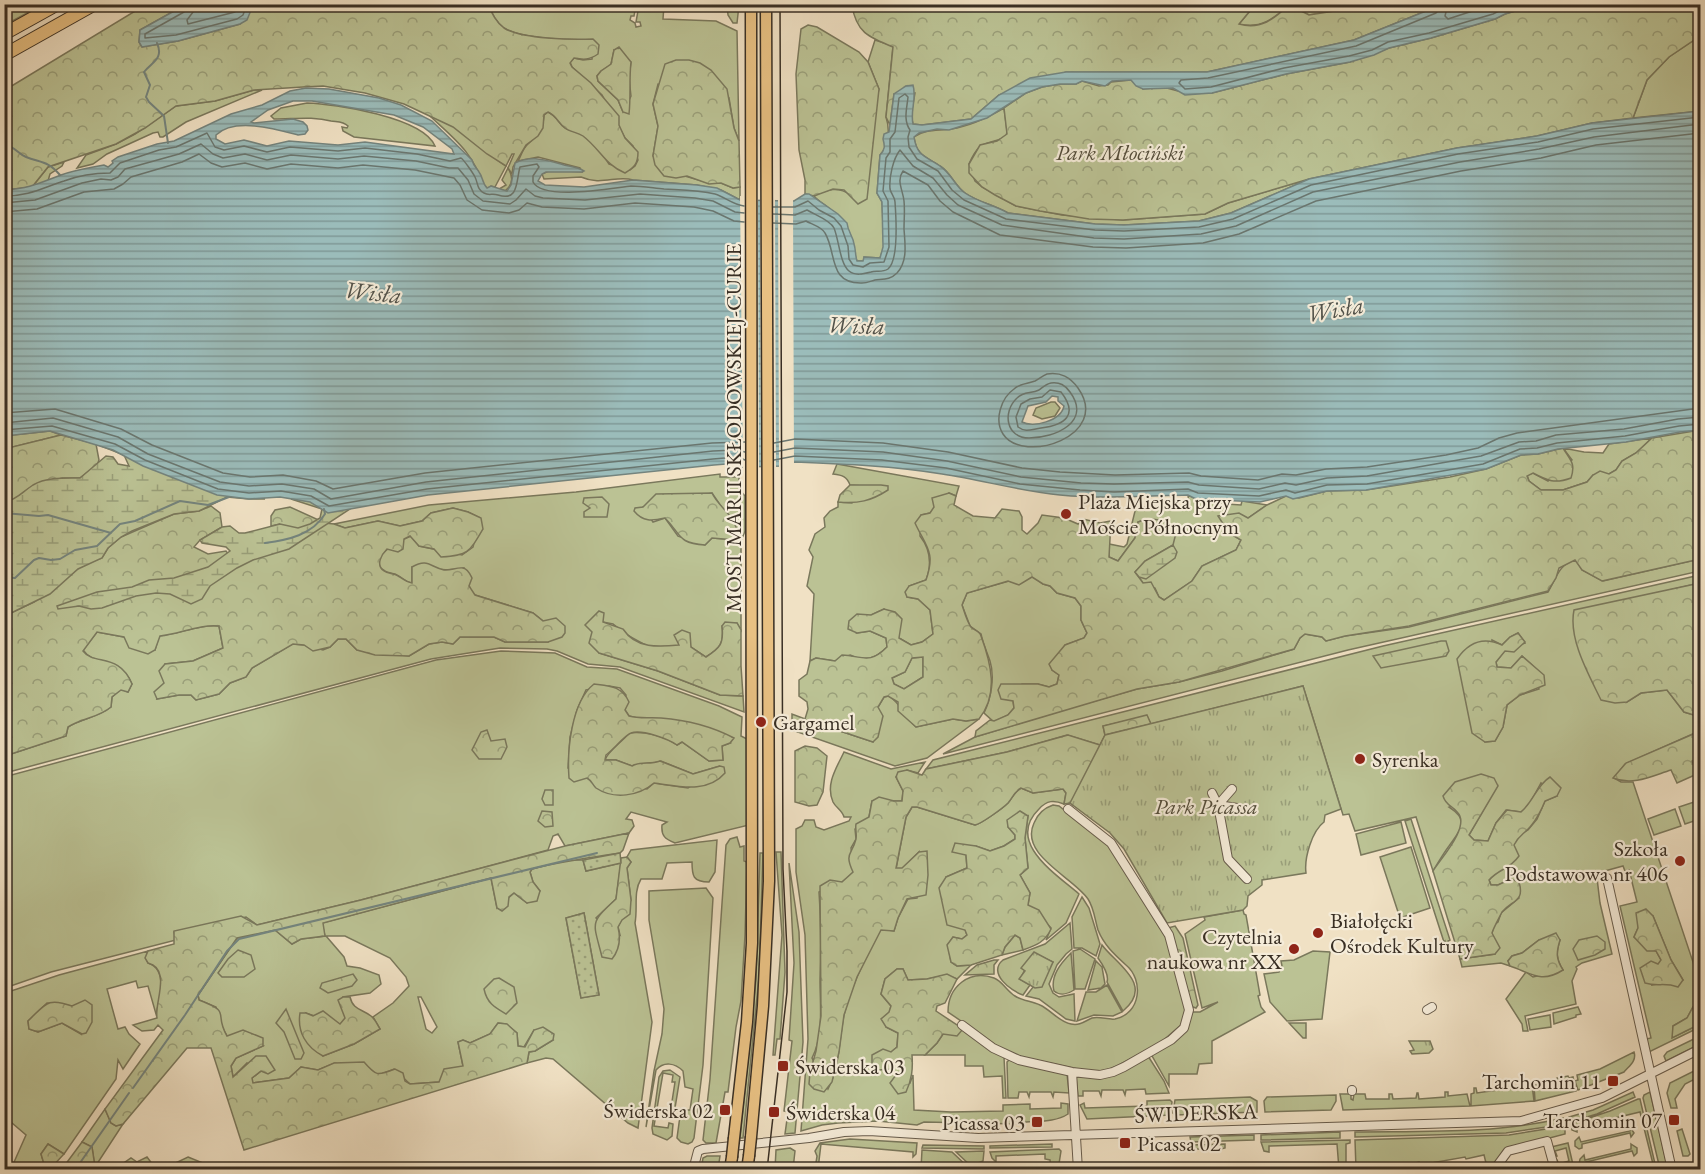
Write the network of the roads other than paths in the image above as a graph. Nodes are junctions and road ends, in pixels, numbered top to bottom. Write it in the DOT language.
graph roads {
  1 [pos="58,4"];
  2 [pos="95,4"];
  3 [pos="751,4"];
  4 [pos="766,4"];
  5 [pos="4,34"];
  6 [pos="4,56"];
  7 [pos="1232,789"];
  8 [pos="1212,793"];
  9 [pos="1216,804"];
  10 [pos="1237,808"];
  11 [pos="1068,809"];
  12 [pos="1607,878"];
  13 [pos="1247,879"];
  14 [pos="962,1025"];
  15 [pos="1701,1049"];
  16 [pos="1072,1072"];
  17 [pos="1651,1074"];
  18 [pos="1076,1134"];
  19 [pos="693,1170"];
  20 [pos="730,1170"];
  21 [pos="747,1170"];
  22 [pos="1078,1170"];
  23 [pos="1494,1170"];
  24 [pos="1555,1170"];
  25 [pos="1672,1170"];
  1 -- 5 [label="highway"];
  2 -- 6 [label="highway"];
  3 -- 20 [label="main road, MOST MARII SKŁODOWSKIEJ-CURIE, bridge"];
  4 -- 21 [label="main road, MOST MARII SKŁODOWSKIEJ-CURIE, bridge"];
  7 -- 9 [label="street"];
  8 -- 9 [label="street"];
  9 -- 10 [label="street"];
  9 -- 13 [label="street"];
  11 -- 16 [label="street"];
  12 -- 17 [label="street"];
  14 -- 16 [label="street"];
  15 -- 17 [label="street, ŚWIDERSKA"];
  16 -- 18 [label="street"];
  17 -- 18 [label="street, ŚWIDERSKA"];
  17 -- 25 [label="street"];
  18 -- 19 [label="street, ŚWIDERSKA"];
  18 -- 22 [label="street"];
  23 -- 24 [label="street"];
}
